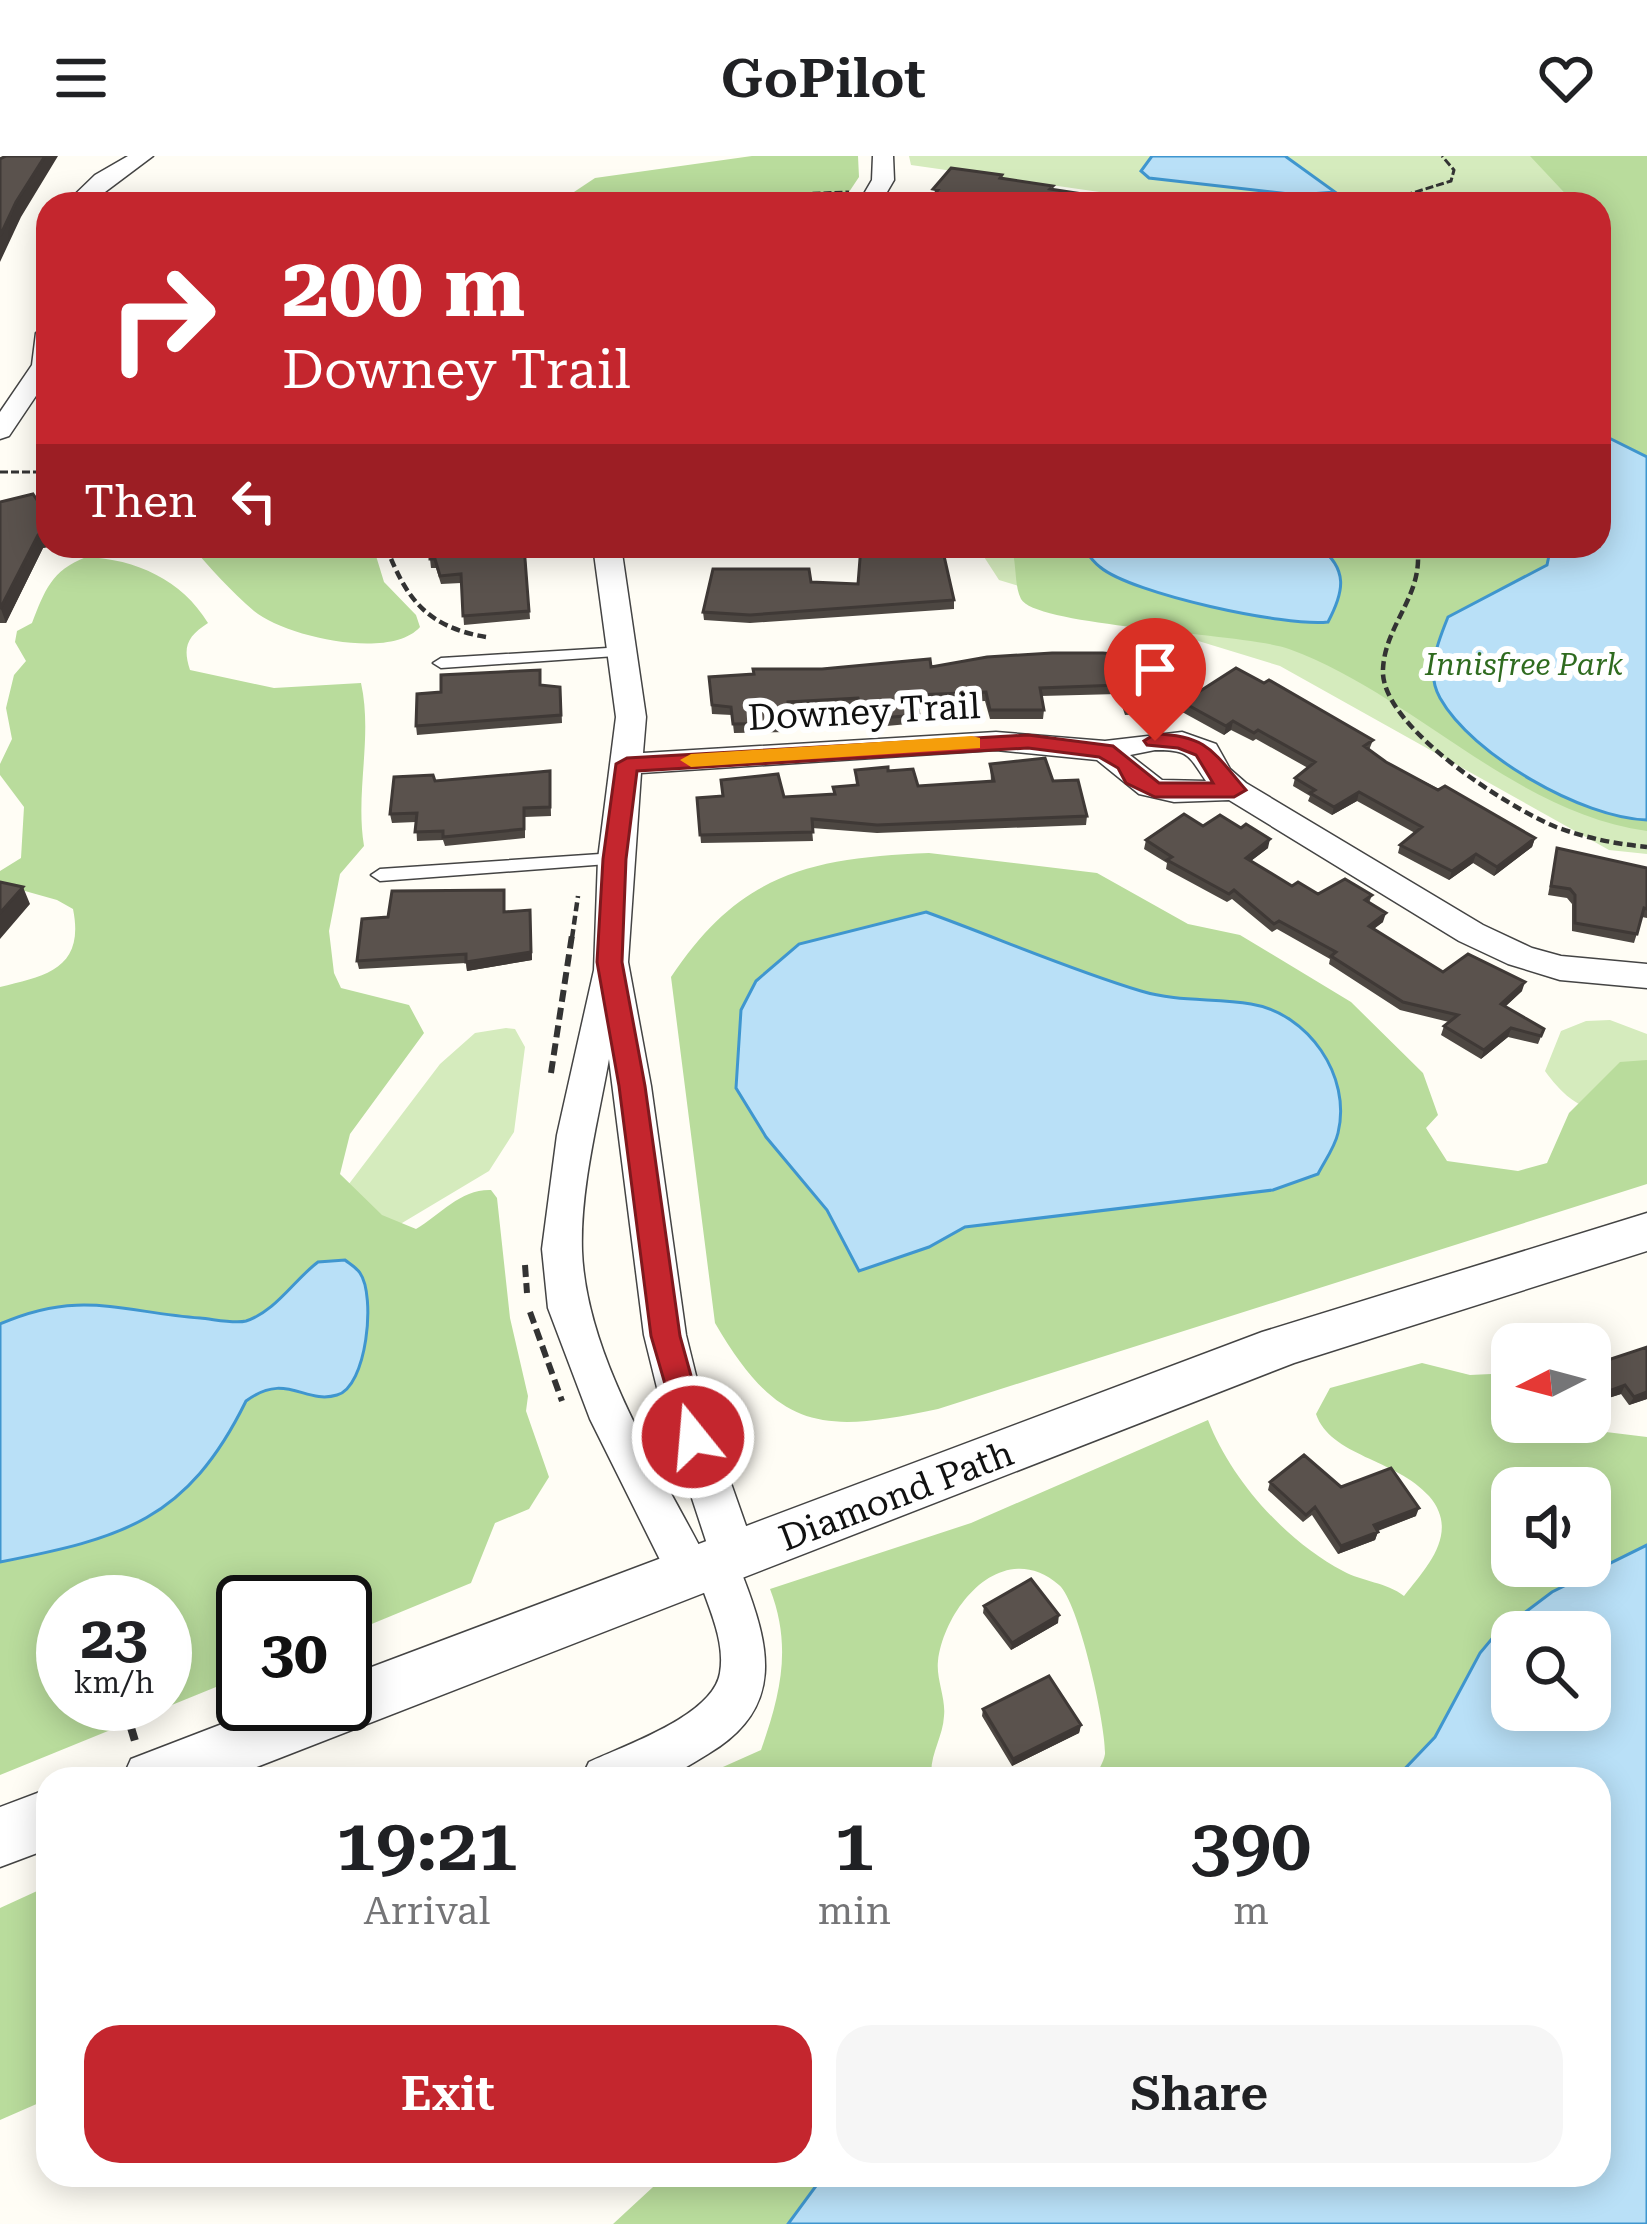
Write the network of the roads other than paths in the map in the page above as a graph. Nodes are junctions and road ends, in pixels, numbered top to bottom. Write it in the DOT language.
graph roads {
  1 [pos="142,156"];
  2 [pos="883,156"];
  3 [pos="90,192"];
  4 [pos="870,192"];
  5 [pos="36,377"];
  6 [pos="0,430"];
  7 [pos="610,558"];
  8 [pos="624,652"];
  9 [pos="441,663"];
  10 [pos="1105,751"];
  11 [pos="627,764"];
  12 [pos="1234,790"];
  13 [pos="615,859"];
  14 [pos="380,875"];
  15 [pos="610,962"];
  16 [pos="1647,976"];
  17 [pos="1647,1232"];
  18 [pos="713,1565"];
  19 [pos="183,1767"];
  20 [pos="631,1767"];
  21 [pos="36,1824"];
  22 [pos="0,1837"];
  1 -- 3 [label="street"];
  2 -- 4 [label="street"];
  5 -- 6 [label="street"];
  7 -- 8 [label="street"];
  8 -- 9 [label="lane"];
  8 -- 11 [label="street"];
  10 -- 11 [label="street, Downey Trail"];
  10 -- 12 [label="street"];
  10 -- 12 [label="street, Downey Trail"];
  11 -- 13 [label="street"];
  12 -- 16 [label="street, Downey Trail"];
  13 -- 14 [label="lane"];
  13 -- 15 [label="street"];
  15 -- 18 [label="street"];
  15 -- 18 [label="street"];
  17 -- 18 [label="street, Diamond Path"];
  18 -- 19 [label="street, Diamond Path"];
  18 -- 20 [label="street"];
  21 -- 22 [label="street"];
}
